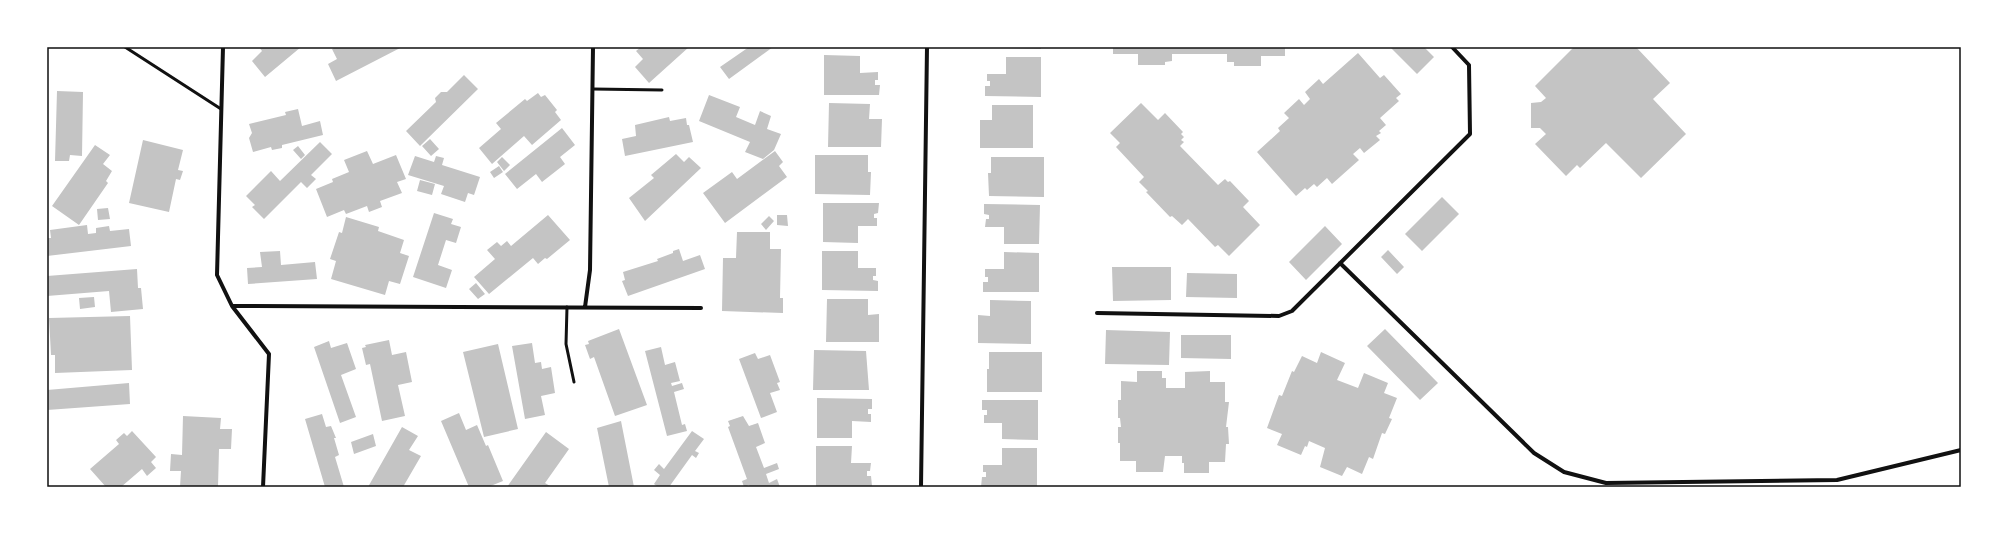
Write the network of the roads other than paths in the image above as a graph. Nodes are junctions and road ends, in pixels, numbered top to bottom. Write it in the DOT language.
graph roads {
  1 [pos="125,47"];
  2 [pos="223,47"];
  3 [pos="593,47"];
  4 [pos="926,47"];
  5 [pos="1452,47"];
  6 [pos="592,89"];
  7 [pos="662,90"];
  8 [pos="221,109"];
  9 [pos="1340,263"];
  10 [pos="232,306"];
  11 [pos="567,307"];
  12 [pos="585,307"];
  13 [pos="701,308"];
  14 [pos="1097,313"];
  15 [pos="574,382"];
  16 [pos="1961,450"];
  17 [pos="1837,480"];
  18 [pos="264,487"];
  19 [pos="921,487"];
  20 [pos="1837,487"];
  1 -- 8 [label="lane"];
  2 -- 8 [label="street"];
  3 -- 6 [label="street"];
  4 -- 19 [label="street"];
  5 -- 9 [label="street"];
  6 -- 7 [label="lane"];
  6 -- 12 [label="street"];
  8 -- 10 [label="street"];
  9 -- 14 [label="street"];
  9 -- 17 [label="street"];
  10 -- 11 [label="street"];
  10 -- 18 [label="street"];
  11 -- 12 [label="street"];
  11 -- 15 [label="lane"];
  12 -- 13 [label="street"];
  16 -- 17 [label="street"];
  17 -- 20 [label="street"];
}
